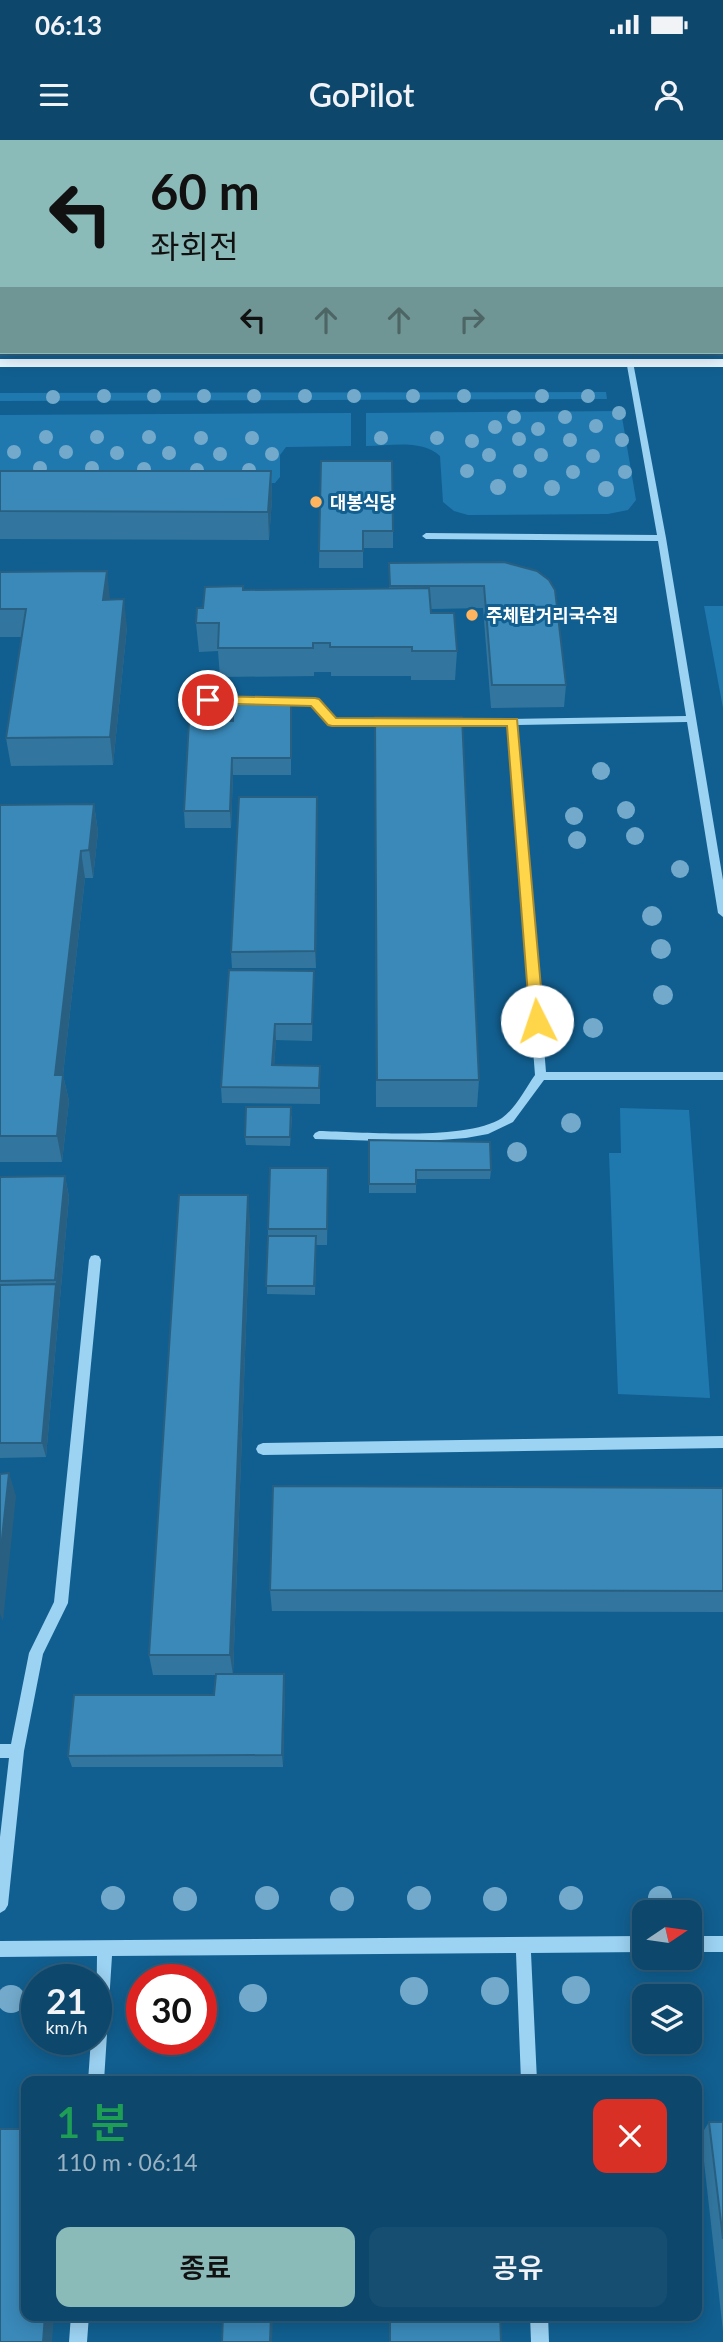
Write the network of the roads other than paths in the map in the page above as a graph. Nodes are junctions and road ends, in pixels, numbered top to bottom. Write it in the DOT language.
graph roads {
  1 [pos="629,362"];
  2 [pos="0,363"];
  3 [pos="723,363"];
  4 [pos="426,536"];
  5 [pos="662,538"];
  6 [pos="208,700"];
  7 [pos="691,719"];
  8 [pos="402,722"];
  9 [pos="429,722"];
  10 [pos="513,722"];
  11 [pos="723,913"];
  12 [pos="541,1076"];
  13 [pos="723,1076"];
  14 [pos="319,1136"];
  15 [pos="95,1260"];
  16 [pos="723,1442"];
  17 [pos="263,1449"];
  18 [pos="0,1751"];
  19 [pos="17,1751"];
  20 [pos="0,1905"];
  21 [pos="632,1944"];
  22 [pos="702,1944"];
  23 [pos="723,1944"];
  24 [pos="523,1945"];
  25 [pos="105,1947"];
  26 [pos="0,1949"];
  27 [pos="96,2076"];
  28 [pos="529,2076"];
  29 [pos="80,2321"];
  30 [pos="539,2321"];
  31 [pos="78,2342"];
  32 [pos="540,2342"];
  1 -- 2 [label="main road"];
  1 -- 3 [label="main road"];
  1 -- 5 [label="street"];
  4 -- 5 [label="street"];
  5 -- 7 [label="street"];
  6 -- 8 [label="street"];
  7 -- 10 [label="street"];
  7 -- 11 [label="street"];
  9 -- 10 [label="street"];
  10 -- 12 [label="street"];
  12 -- 13 [label="street"];
  12 -- 14 [label="street"];
  15 -- 19 [label="street"];
  16 -- 17 [label="street"];
  18 -- 19 [label="street"];
  19 -- 20 [label="street"];
  21 -- 24 [label="street"];
  22 -- 23 [label="street"];
  24 -- 25 [label="street"];
  24 -- 28 [label="street"];
  25 -- 26 [label="street"];
  25 -- 27 [label="street"];
  29 -- 31 [label="street"];
  30 -- 32 [label="street"];
}
